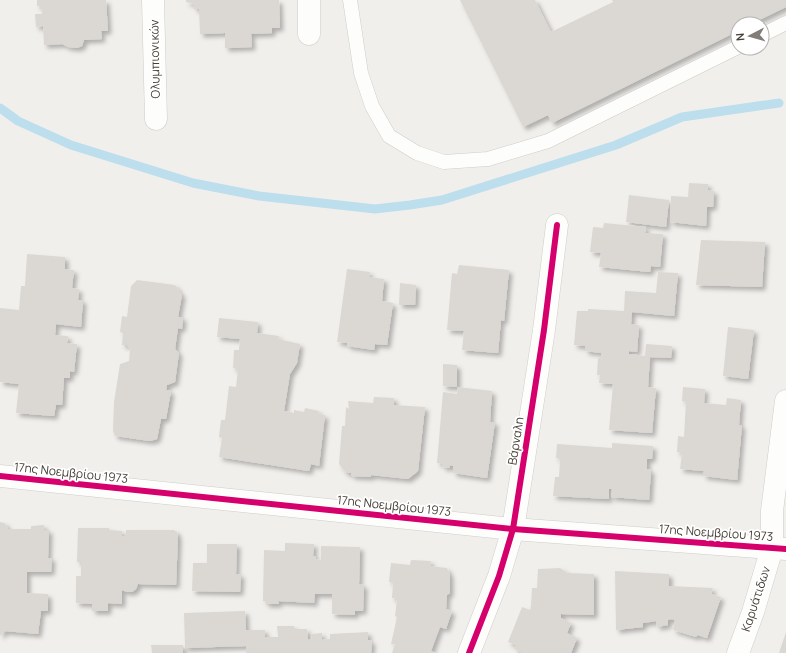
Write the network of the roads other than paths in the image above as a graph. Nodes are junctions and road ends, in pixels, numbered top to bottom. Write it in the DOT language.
graph roads {
  1 [pos="153,0"];
  2 [pos="309,0"];
  3 [pos="350,0"];
  4 [pos="786,23"];
  5 [pos="770,31"];
  6 [pos="309,34"];
  7 [pos="730,51"];
  8 [pos="156,119"];
  9 [pos="557,226"];
  10 [pos="786,401"];
  11 [pos="0,476"];
  12 [pos="513,529"];
  13 [pos="779,548"];
  14 [pos="469,653"];
  15 [pos="738,653"];
  1 -- 8 [label="street, Ολυμπιονικών"];
  2 -- 6 [label="street"];
  3 -- 7 [label="lane"];
  4 -- 5 [label="lane"];
  9 -- 12 [label="street, Βάρναλη"];
  10 -- 13 [label="street, Καρυάτιδων"];
  11 -- 12 [label="street, 17ης Νοεμβρίου 1973"];
  12 -- 13 [label="street, 17ης Νοεμβρίου 1973"];
  12 -- 14 [label="street, Βάρναλη"];
  13 -- 15 [label="street, Καρυάτιδων"];
}
